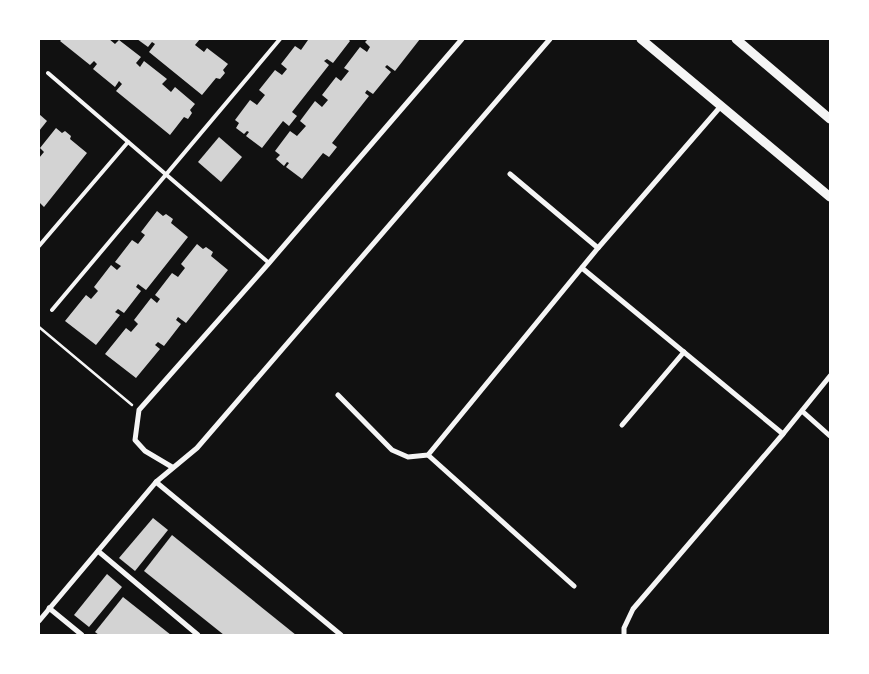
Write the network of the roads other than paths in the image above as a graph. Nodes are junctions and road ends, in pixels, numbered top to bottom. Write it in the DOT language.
graph roads {
  1 [pos="280,39"];
  2 [pos="462,39"];
  3 [pos="550,39"];
  4 [pos="642,39"];
  5 [pos="736,39"];
  6 [pos="48,73"];
  7 [pos="721,106"];
  8 [pos="830,119"];
  9 [pos="128,142"];
  10 [pos="510,174"];
  11 [pos="167,175"];
  12 [pos="830,197"];
  13 [pos="39,246"];
  14 [pos="598,248"];
  15 [pos="269,263"];
  16 [pos="582,268"];
  17 [pos="52,310"];
  18 [pos="684,352"];
  19 [pos="830,376"];
  20 [pos="338,396"];
  21 [pos="802,411"];
  22 [pos="622,425"];
  23 [pos="783,434"];
  24 [pos="830,436"];
  25 [pos="428,455"];
  26 [pos="172,467"];
  27 [pos="156,482"];
  28 [pos="98,551"];
  29 [pos="574,586"];
  30 [pos="49,608"];
  31 [pos="39,620"];
  32 [pos="82,635"];
  33 [pos="198,635"];
  34 [pos="341,635"];
  35 [pos="624,635"];
  1 -- 11 [label="lane"];
  2 -- 15 [label="street"];
  3 -- 26 [label="street"];
  4 -- 7 [label="street"];
  5 -- 8 [label="street"];
  6 -- 9 [label="lane"];
  7 -- 12 [label="street"];
  7 -- 14 [label="street"];
  9 -- 11 [label="lane"];
  9 -- 13 [label="lane"];
  10 -- 14 [label="street"];
  11 -- 15 [label="lane"];
  11 -- 17 [label="lane"];
  14 -- 16 [label="street"];
  15 -- 26 [label="street"];
  16 -- 18 [label="street"];
  16 -- 25 [label="street"];
  18 -- 22 [label="street"];
  18 -- 23 [label="street"];
  19 -- 21 [label="street"];
  20 -- 25 [label="street"];
  21 -- 23 [label="street"];
  21 -- 24 [label="street"];
  23 -- 35 [label="street"];
  25 -- 29 [label="street"];
  26 -- 27 [label="street"];
  27 -- 28 [label="street"];
  27 -- 34 [label="street"];
  28 -- 30 [label="street"];
  28 -- 33 [label="street"];
  30 -- 31 [label="street"];
  30 -- 32 [label="street"];
}
